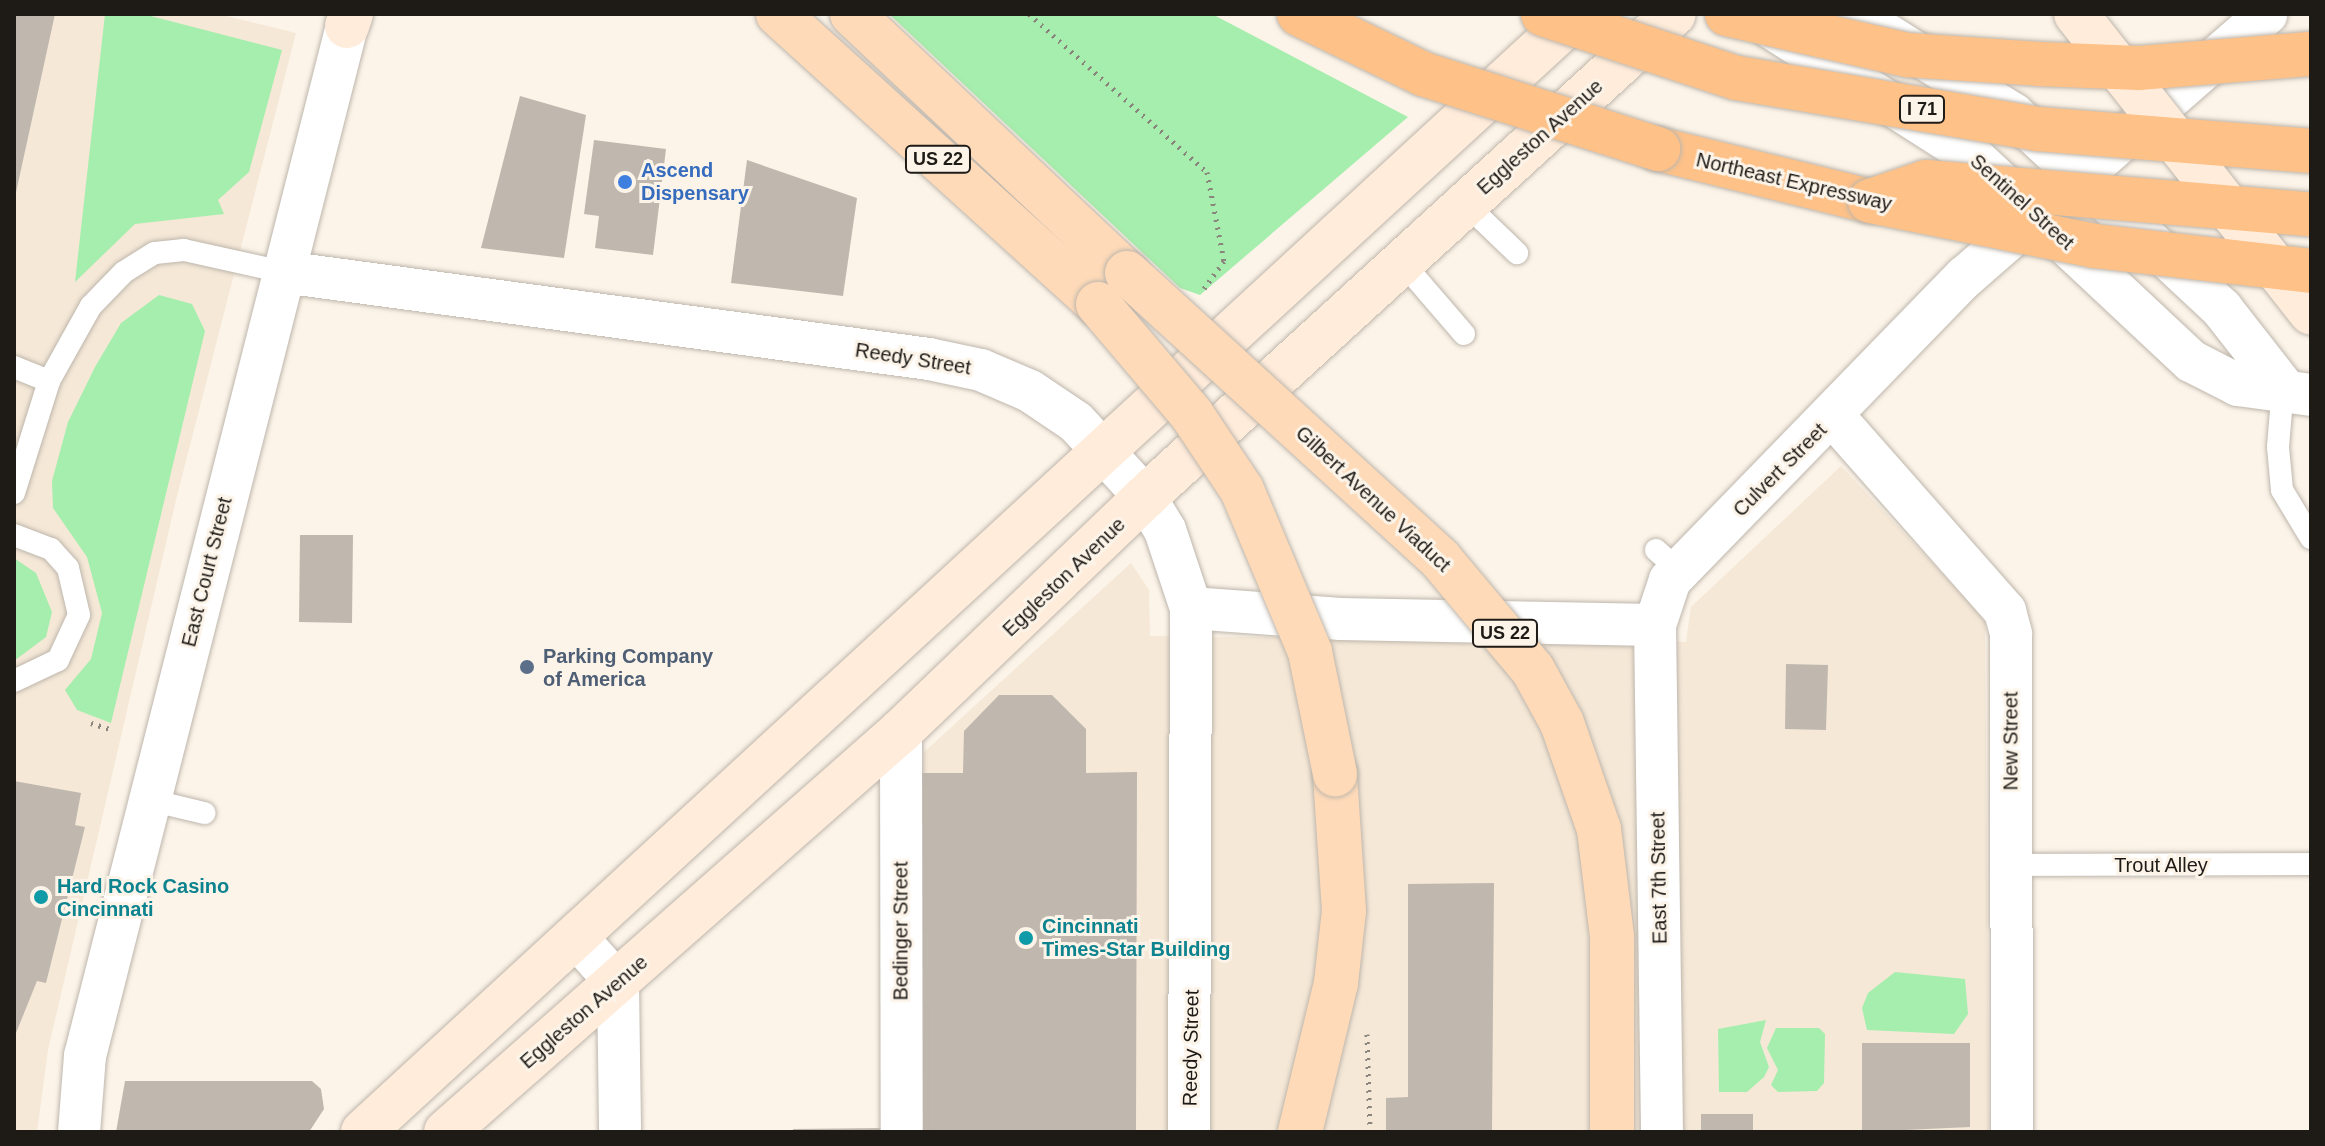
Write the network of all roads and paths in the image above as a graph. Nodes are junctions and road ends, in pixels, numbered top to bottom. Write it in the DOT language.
graph roads {
  1 [pos="778,14"];
  2 [pos="852,14"];
  3 [pos="1029,14"];
  4 [pos="1299,14"];
  5 [pos="1543,14"];
  6 [pos="1578,14"];
  7 [pos="1674,14"];
  8 [pos="1727,14"];
  9 [pos="1751,14"];
  10 [pos="1854,14"];
  11 [pos="2076,14"];
  12 [pos="2264,18"];
  13 [pos="349,20"];
  14 [pos="2311,54"];
  15 [pos="2311,151"];
  16 [pos="2076,175"];
  17 [pos="1870,201"];
  18 [pos="1466,204"];
  19 [pos="2036,210"];
  20 [pos="2311,214"];
  21 [pos="1517,253"];
  22 [pos="1402,262"];
  23 [pos="2311,271"];
  24 [pos="283,272"];
  25 [pos="1200,295"];
  26 [pos="2311,313"];
  27 [pos="1464,334"];
  28 [pos="14,367"];
  29 [pos="49,381"];
  30 [pos="2297,391"];
  31 [pos="1834,417"];
  32 [pos="1103,449"];
  33 [pos="14,493"];
  34 [pos="1145,497"];
  35 [pos="14,535"];
  36 [pos="2311,538"];
  37 [pos="1191,608"];
  38 [pos="1655,625"];
  39 [pos="14,681"];
  40 [pos="91,723"];
  41 [pos="110,729"];
  42 [pos="901,731"];
  43 [pos="150,800"];
  44 [pos="204,813"];
  45 [pos="2311,864"];
  46 [pos="2012,865"];
  47 [pos="577,938"];
  48 [pos="618,984"];
  49 [pos="1367,1025"];
  50 [pos="79,1132"];
  51 [pos="363,1132"];
  52 [pos="446,1132"];
  53 [pos="620,1132"];
  54 [pos="902,1132"];
  55 [pos="1189,1132"];
  56 [pos="1300,1132"];
  57 [pos="1370,1132"];
  58 [pos="1612,1132"];
  59 [pos="1662,1132"];
  60 [pos="2012,1132"];
  1 -- 56 [label="main road, US 22, bridge"];
  2 -- 58 [label="main road, Gilbert Avenue Viaduct / US 22, bridge"];
  3 -- 25 [label="path"];
  4 -- 17 [label="highway, Northeast Expressway, bridge"];
  5 -- 15 [label="highway, I 71, bridge"];
  6 -- 32 [label="main road"];
  7 -- 18 [label="main road, Eggleston Avenue"];
  8 -- 14 [label="highway, bridge"];
  9 -- 19 [label="street, Sentinel Street"];
  10 -- 16 [label="street"];
  11 -- 26 [label="main road, bridge"];
  12 -- 16 [label="street, Culvert Street"];
  13 -- 24 [label="street, East Court Street"];
  16 -- 19 [label="street, Culvert Street"];
  16 -- 30 [label="street"];
  17 -- 20 [label="highway, bridge"];
  17 -- 23 [label="highway, Northeast Expressway, bridge"];
  18 -- 21 [label="lane"];
  18 -- 22 [label="main road, Eggleston Avenue"];
  19 -- 30 [label="street, Sentinel Street"];
  19 -- 31 [label="street, Culvert Street"];
  22 -- 27 [label="lane"];
  22 -- 34 [label="main road, Eggleston Avenue"];
  24 -- 29 [label="lane"];
  24 -- 32 [label="street, Reedy Street"];
  24 -- 43 [label="street, East Court Street"];
  28 -- 29 [label="lane"];
  29 -- 33 [label="lane"];
  30 -- 36 [label="lane"];
  31 -- 38 [label="street, Culvert Street"];
  31 -- 46 [label="street, New Street"];
  32 -- 34 [label="street, Reedy Street"];
  32 -- 47 [label="main road"];
  34 -- 37 [label="street, Reedy Street"];
  34 -- 42 [label="main road, Eggleston Avenue"];
  35 -- 39 [label="lane"];
  37 -- 38 [label="street"];
  37 -- 55 [label="street, Reedy Street"];
  38 -- 59 [label="street, East 7th Street"];
  40 -- 41 [label="path"];
  42 -- 48 [label="main road, Eggleston Avenue"];
  42 -- 54 [label="street, Bedinger Street"];
  43 -- 44 [label="lane"];
  43 -- 50 [label="street, East Court Street"];
  45 -- 46 [label="lane, Trout Alley"];
  46 -- 60 [label="street, New Street"];
  47 -- 48 [label="street"];
  47 -- 51 [label="main road"];
  48 -- 52 [label="main road, Eggleston Avenue"];
  48 -- 53 [label="street"];
  49 -- 57 [label="path"];
}
